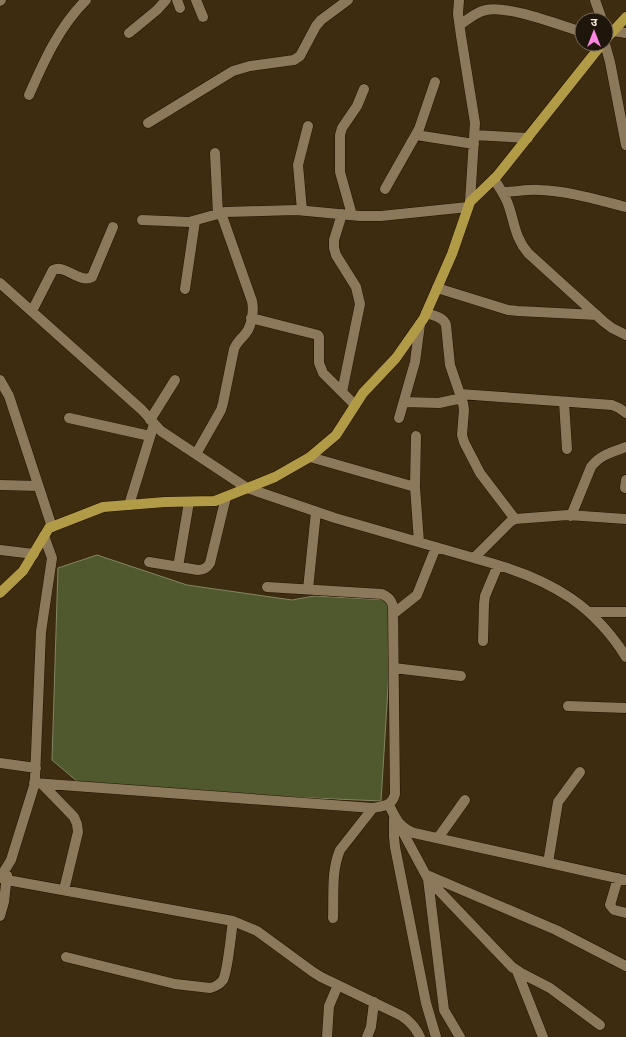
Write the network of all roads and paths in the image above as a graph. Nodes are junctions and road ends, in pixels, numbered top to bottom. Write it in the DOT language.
graph roads {
  1 [pos="86,0"];
  2 [pos="166,0"];
  3 [pos="196,0"];
  4 [pos="348,0"];
  5 [pos="459,0"];
  6 [pos="595,0"];
  7 [pos="599,12"];
  8 [pos="203,16"];
  9 [pos="626,17"];
  10 [pos="460,25"];
  11 [pos="574,30"];
  12 [pos="614,30"];
  13 [pos="128,33"];
  14 [pos="626,33"];
  15 [pos="614,36"];
  16 [pos="595,52"];
  17 [pos="609,52"];
  18 [pos="435,82"];
  19 [pos="364,89"];
  20 [pos="29,95"];
  21 [pos="148,123"];
  22 [pos="308,126"];
  23 [pos="416,135"];
  24 [pos="528,138"];
  25 [pos="474,139"];
  26 [pos="626,145"];
  27 [pos="215,153"];
  28 [pos="494,179"];
  29 [pos="385,189"];
  30 [pos="502,192"];
  31 [pos="469,205"];
  32 [pos="626,207"];
  33 [pos="302,210"];
  34 [pos="220,213"];
  35 [pos="347,215"];
  36 [pos="142,220"];
  37 [pos="195,221"];
  38 [pos="113,227"];
  39 [pos="0,283"];
  40 [pos="437,288"];
  41 [pos="185,289"];
  42 [pos="32,311"];
  43 [pos="426,313"];
  44 [pos="597,315"];
  45 [pos="251,318"];
  46 [pos="420,324"];
  47 [pos="626,335"];
  48 [pos="0,380"];
  49 [pos="175,380"];
  50 [pos="342,392"];
  51 [pos="461,396"];
  52 [pos="404,402"];
  53 [pos="564,402"];
  54 [pos="355,405"];
  55 [pos="626,413"];
  56 [pos="69,418"];
  57 [pos="400,418"];
  58 [pos="152,422"];
  59 [pos="150,436"];
  60 [pos="416,436"];
  61 [pos="626,447"];
  62 [pos="567,449"];
  63 [pos="196,454"];
  64 [pos="310,457"];
  65 [pos="0,485"];
  66 [pos="38,486"];
  67 [pos="416,487"];
  68 [pos="247,488"];
  69 [pos="226,497"];
  70 [pos="189,502"];
  71 [pos="129,505"];
  72 [pos="316,512"];
  73 [pos="571,516"];
  74 [pos="515,518"];
  75 [pos="626,520"];
  76 [pos="52,527"];
  77 [pos="44,536"];
  78 [pos="418,542"];
  79 [pos="436,547"];
  80 [pos="0,550"];
  81 [pos="34,554"];
  82 [pos="474,558"];
  83 [pos="149,562"];
  84 [pos="498,565"];
  85 [pos="178,567"];
  86 [pos="267,587"];
  87 [pos="308,589"];
  88 [pos="0,593"];
  89 [pos="590,612"];
  90 [pos="626,612"];
  91 [pos="393,614"];
  92 [pos="483,641"];
  93 [pos="626,657"];
  94 [pos="394,668"];
  95 [pos="461,676"];
  96 [pos="568,706"];
  97 [pos="626,708"];
  98 [pos="0,763"];
  99 [pos="36,768"];
  100 [pos="580,772"];
  101 [pos="38,784"];
  102 [pos="465,800"];
  103 [pos="389,805"];
  104 [pos="373,808"];
  105 [pos="396,819"];
  106 [pos="438,838"];
  107 [pos="548,863"];
  108 [pos="427,877"];
  109 [pos="3,879"];
  110 [pos="622,879"];
  111 [pos="64,890"];
  112 [pos="626,913"];
  113 [pos="0,916"];
  114 [pos="333,918"];
  115 [pos="233,921"];
  116 [pos="66,957"];
  117 [pos="626,966"];
  118 [pos="517,971"];
  119 [pos="338,985"];
  120 [pos="374,1002"];
  121 [pos="600,1025"];
  122 [pos="327,1037"];
  123 [pos="367,1037"];
  124 [pos="420,1037"];
  125 [pos="436,1037"];
  126 [pos="460,1037"];
  127 [pos="544,1037"];
  1 -- 20 [label="street"];
  2 -- 13 [label="street"];
  3 -- 8 [label="street"];
  4 -- 21 [label="street"];
  5 -- 10 [label="street"];
  6 -- 7 [label="street"];
  9 -- 12 [label="main road"];
  10 -- 11 [label="street"];
  10 -- 25 [label="street"];
  14 -- 15 [label="street"];
  16 -- 24 [label="main road"];
  17 -- 26 [label="street"];
  18 -- 23 [label="street"];
  19 -- 35 [label="street"];
  22 -- 33 [label="street"];
  23 -- 25 [label="street"];
  23 -- 29 [label="street"];
  24 -- 25 [label="street"];
  24 -- 28 [label="main road"];
  25 -- 31 [label="street"];
  27 -- 34 [label="street"];
  28 -- 30 [label="street"];
  28 -- 31 [label="main road"];
  30 -- 32 [label="street"];
  30 -- 44 [label="street"];
  31 -- 35 [label="street"];
  31 -- 40 [label="main road"];
  33 -- 34 [label="street"];
  33 -- 35 [label="street"];
  34 -- 37 [label="street"];
  34 -- 45 [label="street"];
  35 -- 50 [label="street"];
  36 -- 37 [label="street"];
  37 -- 41 [label="street"];
  38 -- 42 [label="street"];
  39 -- 42 [label="street"];
  40 -- 43 [label="main road"];
  40 -- 44 [label="street"];
  42 -- 58 [label="street"];
  43 -- 46 [label="main road"];
  43 -- 51 [label="street"];
  44 -- 47 [label="street"];
  45 -- 50 [label="street"];
  45 -- 63 [label="street"];
  46 -- 52 [label="street"];
  46 -- 54 [label="main road"];
  48 -- 66 [label="street"];
  49 -- 58 [label="street"];
  50 -- 54 [label="street"];
  51 -- 52 [label="street"];
  51 -- 53 [label="street"];
  51 -- 74 [label="street"];
  52 -- 57 [label="street"];
  53 -- 55 [label="street"];
  53 -- 62 [label="street"];
  54 -- 64 [label="main road"];
  56 -- 59 [label="street"];
  58 -- 59 [label="street"];
  58 -- 63 [label="street"];
  59 -- 71 [label="street"];
  60 -- 67 [label="street"];
  61 -- 73 [label="street"];
  63 -- 68 [label="street"];
  64 -- 67 [label="street"];
  64 -- 68 [label="main road"];
  65 -- 66 [label="street"];
  66 -- 76 [label="street"];
  67 -- 78 [label="street"];
  68 -- 69 [label="main road"];
  68 -- 72 [label="street"];
  69 -- 70 [label="main road"];
  69 -- 85 [label="street"];
  70 -- 71 [label="main road"];
  70 -- 85 [label="street"];
  71 -- 76 [label="main road"];
  72 -- 78 [label="street"];
  72 -- 87 [label="street"];
  73 -- 74 [label="street"];
  73 -- 75 [label="street"];
  74 -- 82 [label="street"];
  76 -- 77 [label="main road"];
  77 -- 81 [label="main road"];
  77 -- 99 [label="street"];
  78 -- 79 [label="street"];
  79 -- 82 [label="street"];
  79 -- 91 [label="street"];
  80 -- 81 [label="street"];
  81 -- 88 [label="main road"];
  82 -- 84 [label="street"];
  83 -- 85 [label="street"];
  84 -- 89 [label="street"];
  84 -- 92 [label="street"];
  86 -- 87 [label="street"];
  87 -- 91 [label="street"];
  89 -- 90 [label="street"];
  89 -- 93 [label="street"];
  91 -- 94 [label="street"];
  94 -- 95 [label="street"];
  94 -- 103 [label="street"];
  96 -- 97 [label="street"];
  98 -- 99 [label="street"];
  99 -- 101 [label="street"];
  100 -- 107 [label="street"];
  101 -- 104 [label="street"];
  101 -- 109 [label="street"];
  101 -- 111 [label="street"];
  102 -- 106 [label="street"];
  103 -- 104 [label="street"];
  103 -- 105 [label="street"];
  104 -- 114 [label="street"];
  105 -- 106 [label="street"];
  105 -- 108 [label="street"];
  105 -- 125 [label="street"];
  106 -- 107 [label="street"];
  107 -- 110 [label="street"];
  108 -- 117 [label="street"];
  108 -- 118 [label="street"];
  108 -- 126 [label="street"];
  109 -- 111 [label="street"];
  109 -- 113 [label="street"];
  110 -- 112 [label="street"];
  111 -- 115 [label="street"];
  115 -- 116 [label="street"];
  115 -- 119 [label="street"];
  118 -- 121 [label="street"];
  118 -- 127 [label="street"];
  119 -- 120 [label="street"];
  119 -- 122 [label="street"];
  120 -- 123 [label="street"];
  120 -- 124 [label="street"];
}
